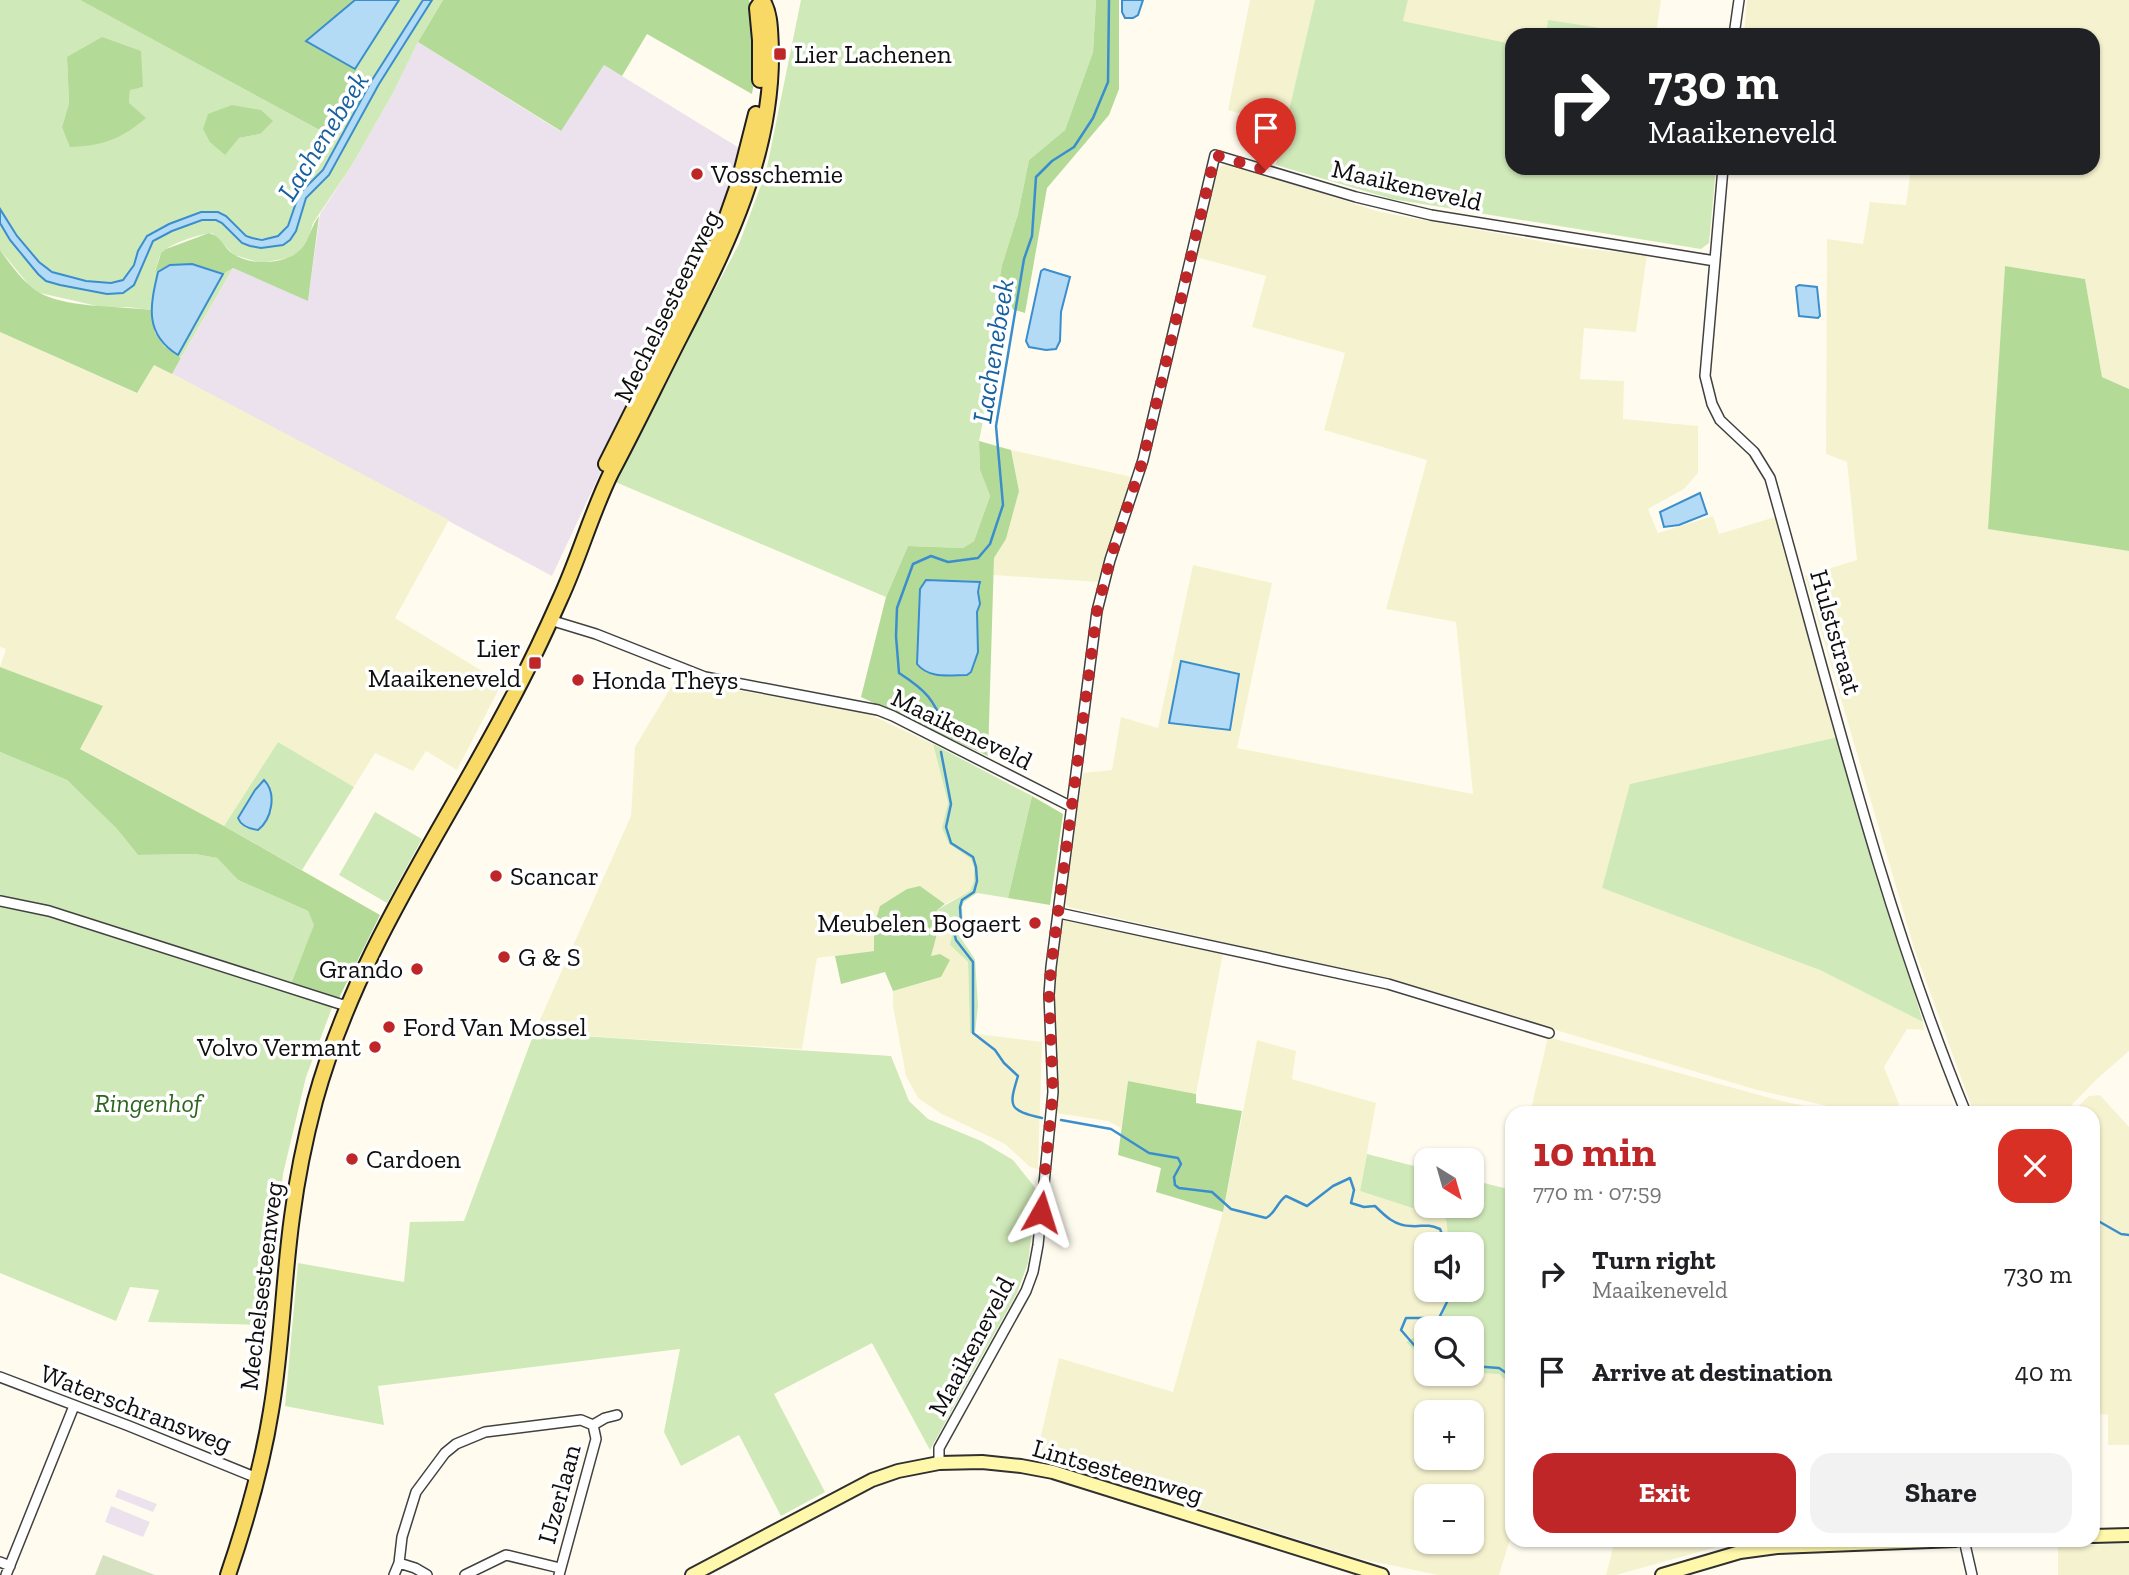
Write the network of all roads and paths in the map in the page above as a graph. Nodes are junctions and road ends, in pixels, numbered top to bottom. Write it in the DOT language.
graph roads {
  1 [pos="762,0"];
  2 [pos="770,0"];
  3 [pos="1739,0"];
  4 [pos="1735,28"];
  5 [pos="1722,175"];
  6 [pos="1715,261"];
  7 [pos="550,620"];
  8 [pos="1070,806"];
  9 [pos="0,901"];
  10 [pos="1059,913"];
  11 [pos="350,1004"];
  12 [pos="1549,1033"];
  13 [pos="1963,1106"];
  14 [pos="0,1377"];
  15 [pos="74,1406"];
  16 [pos="617,1415"];
  17 [pos="593,1425"];
  18 [pos="939,1463"];
  19 [pos="257,1478"];
  20 [pos="2129,1535"];
  21 [pos="2100,1536"];
  22 [pos="1777,1547"];
  23 [pos="1966,1547"];
  24 [pos="0,1562"];
  25 [pos="399,1563"];
  26 [pos="8,1570"];
  27 [pos="559,1571"];
  28 [pos="228,1575"];
  29 [pos="394,1575"];
  30 [pos="427,1575"];
  31 [pos="465,1575"];
  32 [pos="692,1575"];
  33 [pos="1382,1575"];
  34 [pos="1662,1575"];
  35 [pos="1972,1575"];
  1 -- 2 [label="street"];
  1 -- 7 [label="main road, Mechelsesteenweg"];
  3 -- 4 [label="street"];
  5 -- 6 [label="street, Hulststraat"];
  6 -- 8 [label="street, Maaikeneveld"];
  6 -- 13 [label="street, Hulststraat"];
  7 -- 8 [label="street, Maaikeneveld"];
  7 -- 11 [label="main road, Mechelsesteenweg"];
  8 -- 10 [label="street, Maaikeneveld"];
  9 -- 11 [label="street"];
  10 -- 12 [label="street"];
  10 -- 18 [label="street, Maaikeneveld"];
  11 -- 19 [label="main road, Mechelsesteenweg"];
  14 -- 15 [label="street, Waterschransweg"];
  15 -- 19 [label="street, Waterschransweg"];
  15 -- 26 [label="street"];
  16 -- 17 [label="street, IJzerlaan"];
  17 -- 25 [label="street, IJzerlaan"];
  17 -- 27 [label="street, IJzerlaan"];
  18 -- 32 [label="street, Lintsesteenweg"];
  18 -- 33 [label="street, Lintsesteenweg"];
  19 -- 28 [label="main road, Mechelsesteenweg"];
  20 -- 21 [label="street"];
  22 -- 34 [label="street"];
  23 -- 35 [label="street"];
  24 -- 26 [label="street"];
  25 -- 29 [label="street, IJzerlaan"];
  25 -- 30 [label="street"];
  27 -- 31 [label="street"];
}
